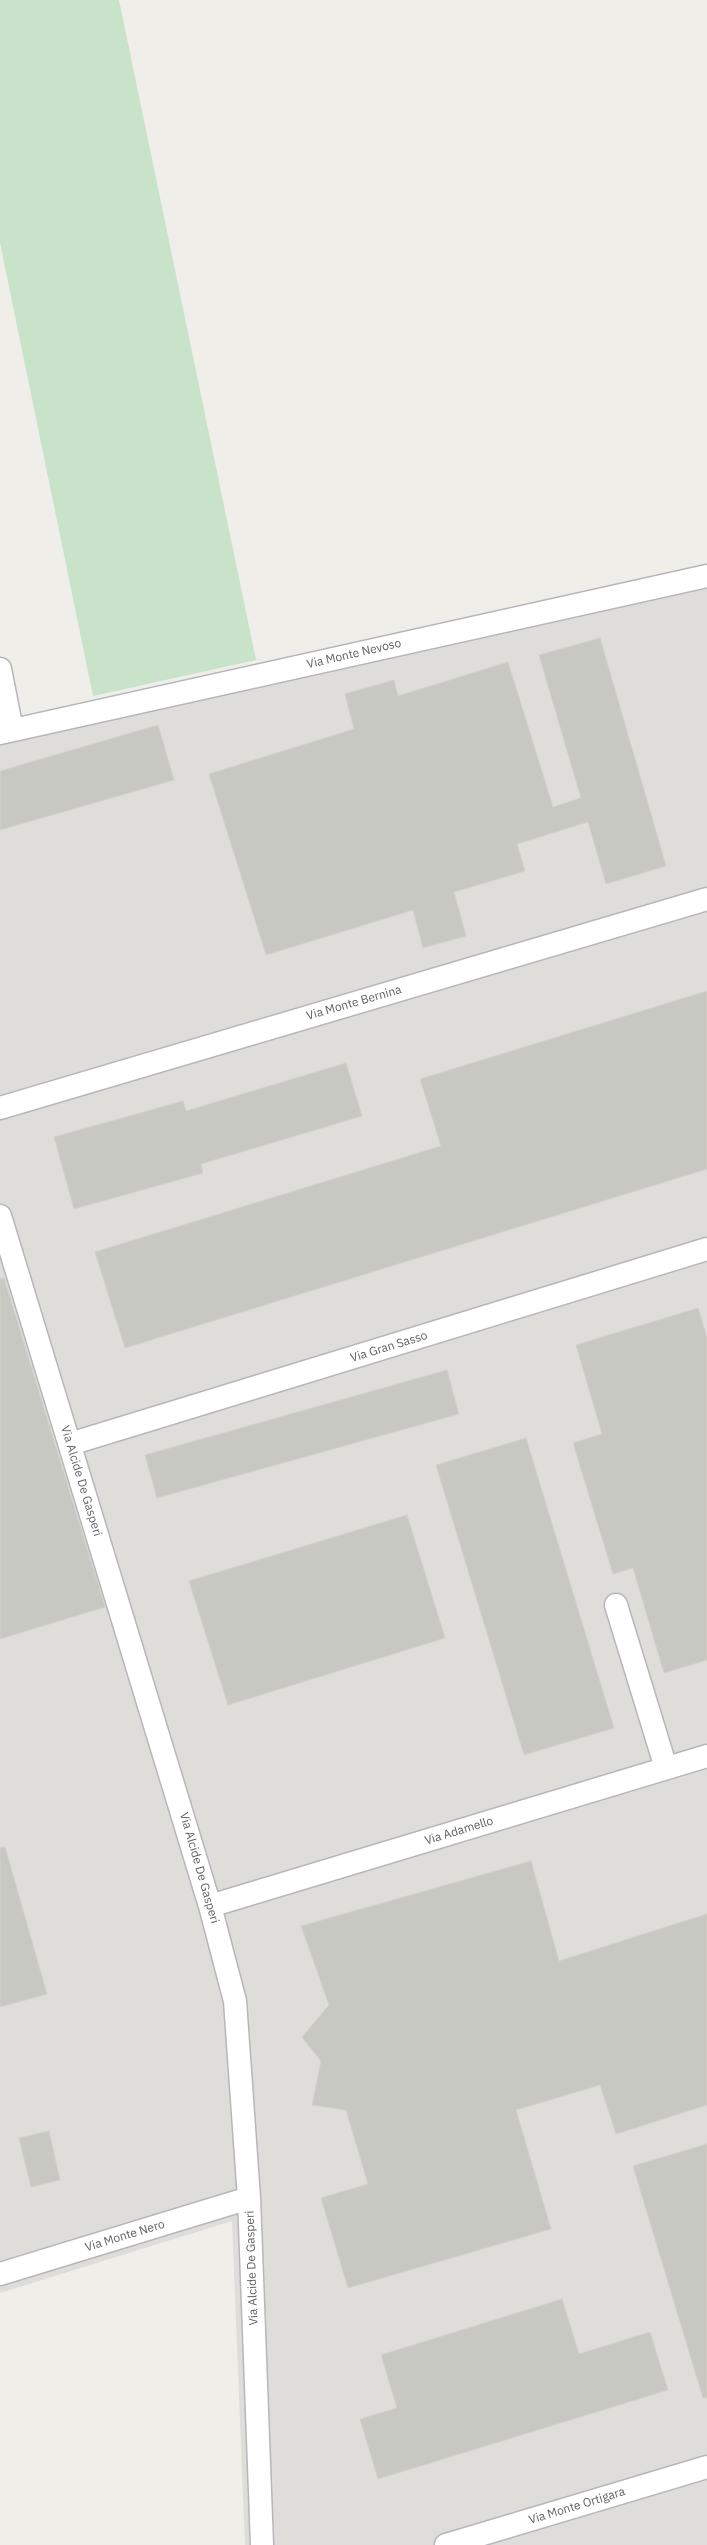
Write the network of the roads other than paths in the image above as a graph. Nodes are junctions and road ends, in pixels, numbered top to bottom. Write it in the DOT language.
graph roads {
  1 [pos="707,576"];
  2 [pos="0,669"];
  3 [pos="6,731"];
  4 [pos="707,899"];
  5 [pos="0,1108"];
  6 [pos="0,1216"];
  7 [pos="706,1255"];
  8 [pos="70,1444"];
  9 [pos="616,1604"];
  10 [pos="707,1756"];
  11 [pos="666,1768"];
  12 [pos="210,1906"];
  13 [pos="249,2198"];
  14 [pos="0,2274"];
  15 [pos="707,2466"];
  16 [pos="262,2545"];
  17 [pos="446,2545"];
  1 -- 3 [label="street, Via Monte Nevoso"];
  2 -- 3 [label="street"];
  4 -- 5 [label="street, Via Monte Bernina"];
  6 -- 8 [label="street, Via Alcide De Gasperi"];
  7 -- 8 [label="street, Via Gran Sasso"];
  8 -- 12 [label="street, Via Alcide De Gasperi"];
  9 -- 11 [label="street"];
  10 -- 11 [label="street, Via Adamello"];
  11 -- 12 [label="street, Via Adamello"];
  12 -- 13 [label="street, Via Alcide De Gasperi"];
  13 -- 14 [label="street, Via Monte Nero"];
  13 -- 16 [label="street, Via Alcide De Gasperi"];
  15 -- 17 [label="street, Via Monte Ortigara"];
}
